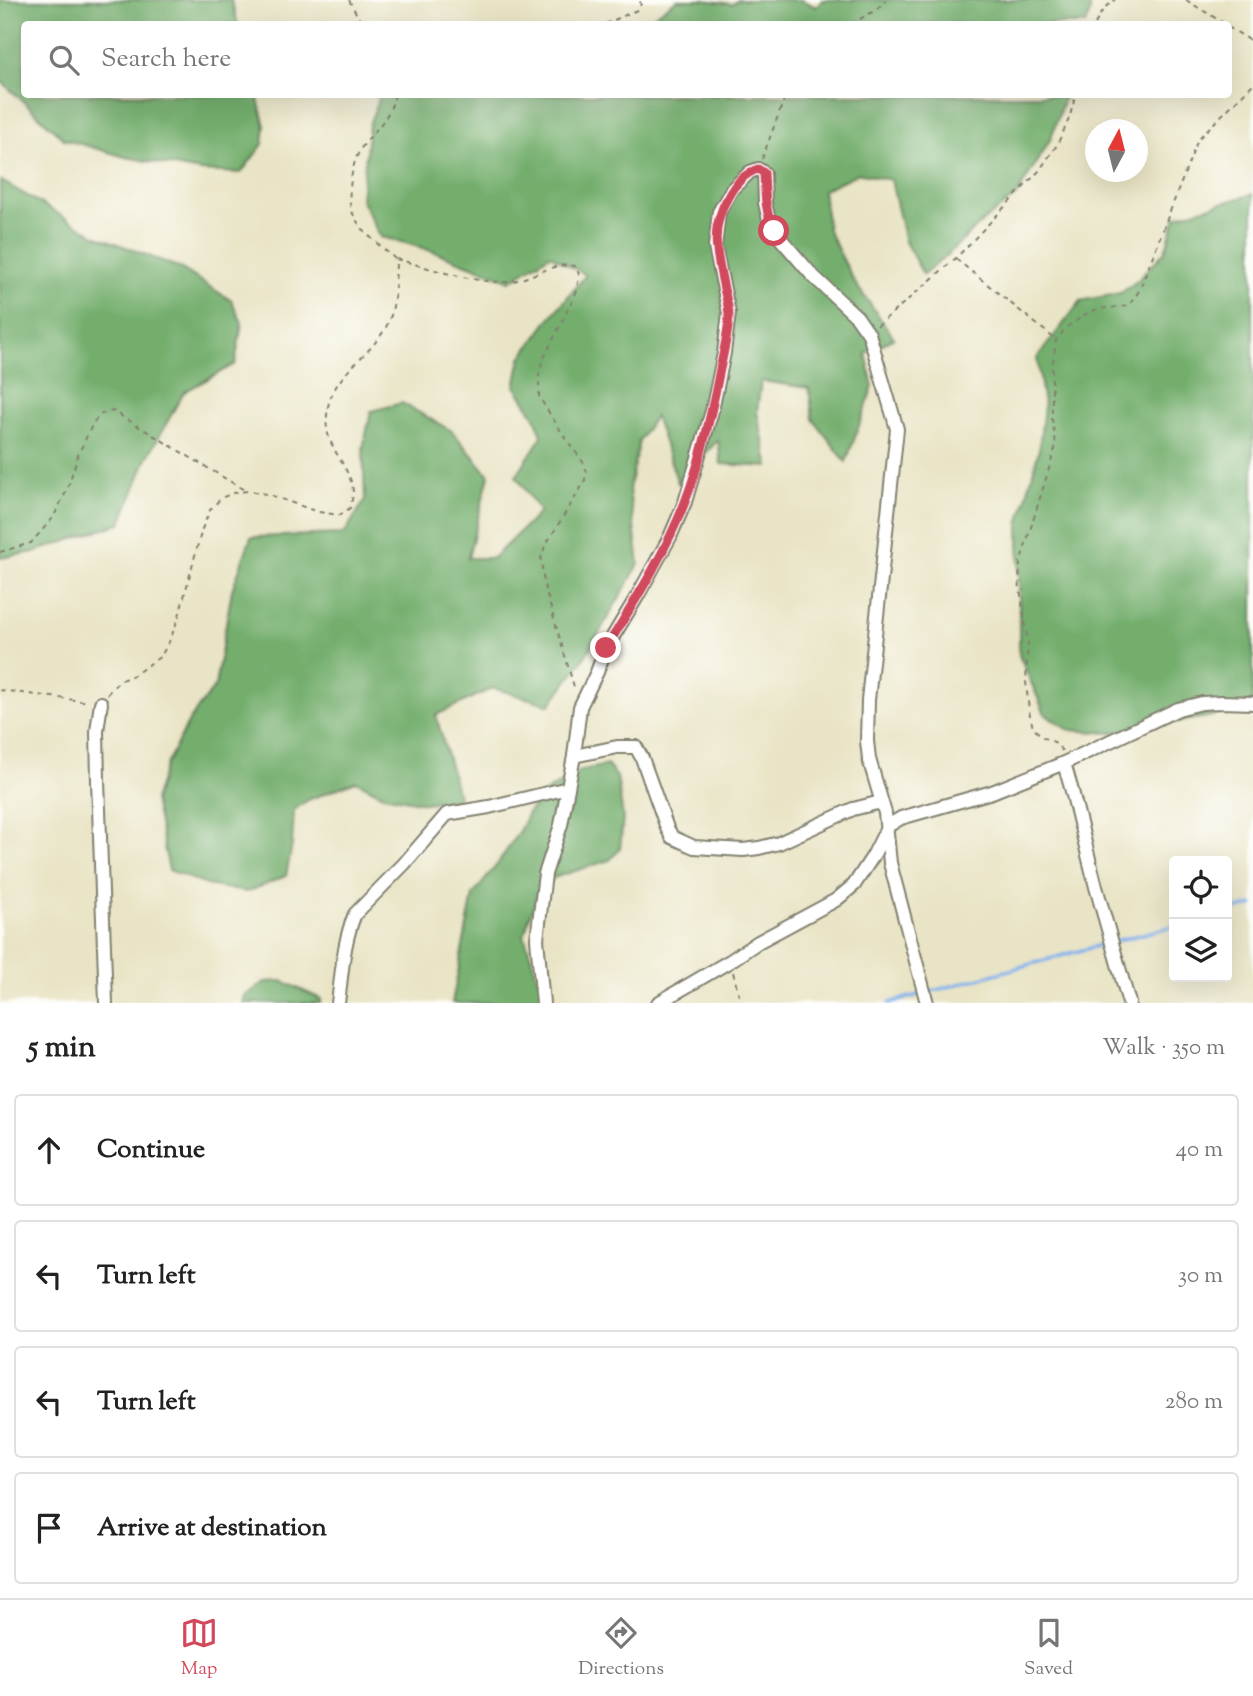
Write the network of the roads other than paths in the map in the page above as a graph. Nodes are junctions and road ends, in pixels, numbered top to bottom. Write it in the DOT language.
graph roads {
  1 [pos="101,703"];
  2 [pos="1253,704"];
  3 [pos="573,756"];
  4 [pos="1064,762"];
  5 [pos="568,788"];
  6 [pos="881,802"];
  7 [pos="888,825"];
  8 [pos="106,1003"];
  9 [pos="338,1003"];
  10 [pos="543,1003"];
  11 [pos="658,1003"];
  12 [pos="927,1003"];
  13 [pos="1129,1003"];
  1 -- 8 [label="street"];
  2 -- 4 [label="street"];
  3 -- 5 [label="street"];
  3 -- 6 [label="street"];
  3 -- 6 [label="street"];
  4 -- 7 [label="street"];
  4 -- 13 [label="street"];
  5 -- 9 [label="street"];
  5 -- 10 [label="street"];
  6 -- 7 [label="street"];
  7 -- 11 [label="street"];
  7 -- 12 [label="street"];
}
